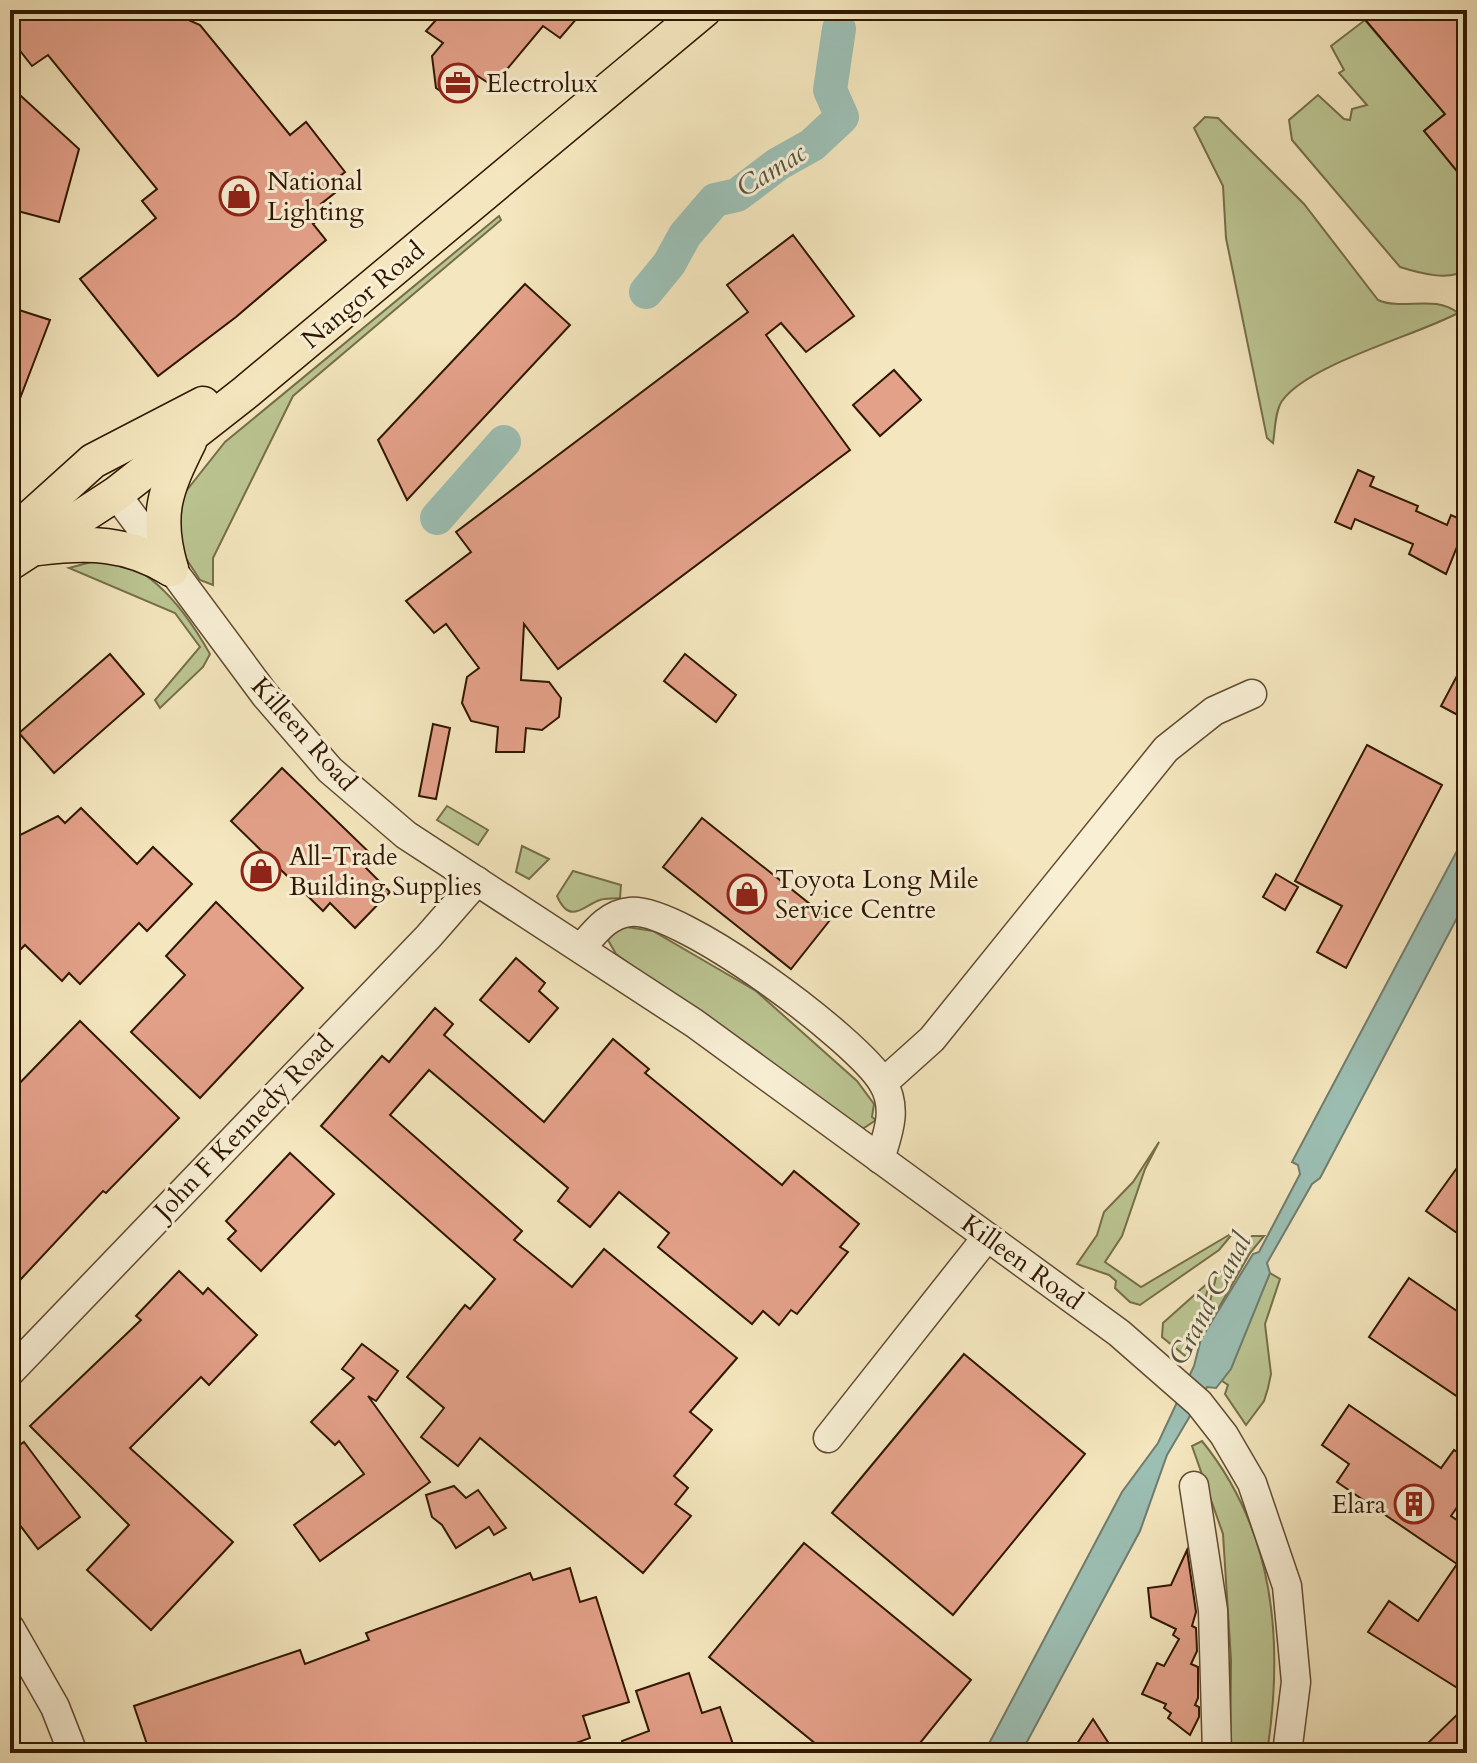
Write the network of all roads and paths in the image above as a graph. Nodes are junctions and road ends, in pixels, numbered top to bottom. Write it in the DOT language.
graph roads {
  1 [pos="704,10"];
  2 [pos="246,392"];
  3 [pos="192,434"];
  4 [pos="116,494"];
  5 [pos="17,549"];
  6 [pos="171,569"];
  7 [pos="1252,694"];
  8 [pos="477,881"];
  9 [pos="582,947"];
  10 [pos="883,1083"];
  11 [pos="880,1159"];
  12 [pos="987,1237"];
  13 [pos="10,1372"];
  14 [pos="828,1438"];
  15 [pos="1194,1486"];
  16 [pos="10,1628"];
  17 [pos="73,1753"];
  18 [pos="1217,1753"];
  19 [pos="1287,1753"];
  1 -- 2 [label="main road, Nangor Road"];
  2 -- 3 [label="main road, Nangor Road"];
  2 -- 5 [label="main road"];
  3 -- 4 [label="main road, Nangor Road"];
  3 -- 6 [label="main road"];
  4 -- 5 [label="main road, Nangor Road"];
  4 -- 6 [label="street, Killeen Road"];
  5 -- 6 [label="main road"];
  6 -- 8 [label="street, Killeen Road"];
  7 -- 10 [label="street"];
  8 -- 9 [label="street, Killeen Road"];
  8 -- 13 [label="street, John F Kennedy Road"];
  9 -- 10 [label="street"];
  9 -- 11 [label="street, Killeen Road"];
  10 -- 11 [label="street"];
  11 -- 12 [label="street, Killeen Road"];
  12 -- 14 [label="street"];
  12 -- 19 [label="street, Killeen Road"];
  15 -- 18 [label="street"];
  16 -- 17 [label="street"];
}
